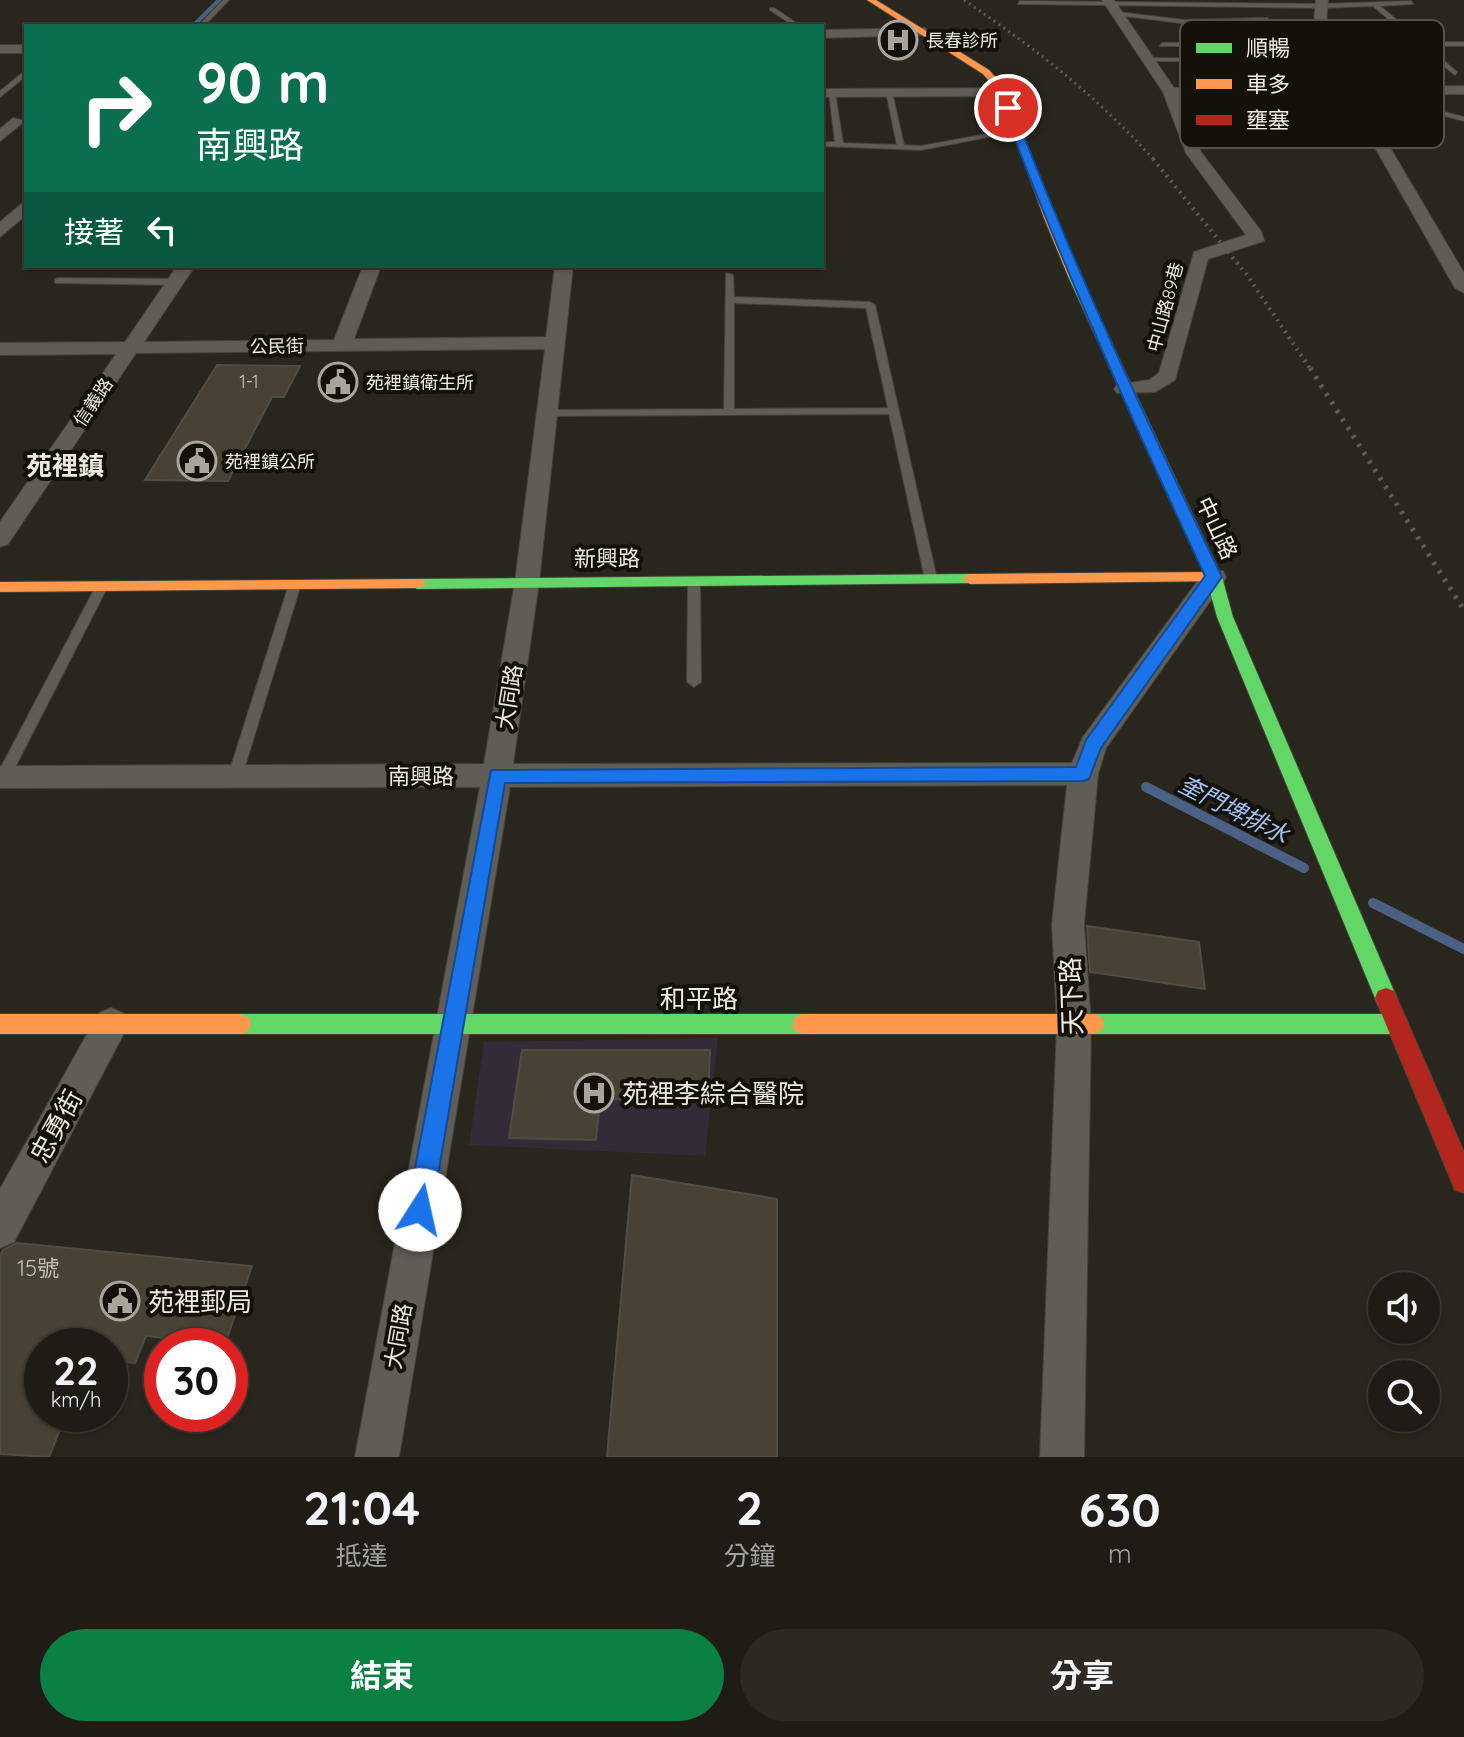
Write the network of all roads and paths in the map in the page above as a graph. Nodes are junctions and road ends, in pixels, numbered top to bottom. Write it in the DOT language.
graph roads {
  1 [pos="226,0"];
  2 [pos="871,0"];
  3 [pos="1020,3"];
  4 [pos="1322,3"];
  5 [pos="1411,3"];
  6 [pos="1374,4"];
  7 [pos="1112,6"];
  8 [pos="772,9"];
  9 [pos="1266,19"];
  10 [pos="1224,20"];
  11 [pos="1394,20"];
  12 [pos="1180,21"];
  13 [pos="203,24"];
  14 [pos="795,24"];
  15 [pos="921,31"];
  16 [pos="824,34"];
  17 [pos="1444,44"];
  18 [pos="1464,44"];
  19 [pos="1162,45"];
  20 [pos="1180,45"];
  21 [pos="0,49"];
  22 [pos="24,49"];
  23 [pos="1150,60"];
  24 [pos="1180,60"];
  25 [pos="1444,63"];
  26 [pos="1455,73"];
  27 [pos="24,74"];
  28 [pos="889,92"];
  29 [pos="1004,92"];
  30 [pos="1170,92"];
  31 [pos="1180,92"];
  32 [pos="827,93"];
  33 [pos="0,95"];
  34 [pos="1444,114"];
  35 [pos="1464,116"];
  36 [pos="1180,117"];
  37 [pos="18,121"];
  38 [pos="1015,131"];
  39 [pos="0,137"];
  40 [pos="824,144"];
  41 [pos="839,144"];
  42 [pos="901,147"];
  43 [pos="1192,148"];
  44 [pos="1383,148"];
  45 [pos="24,207"];
  46 [pos="24,225"];
  47 [pos="2,227"];
  48 [pos="371,268"];
  49 [pos="564,268"];
  50 [pos="181,274"];
  51 [pos="729,275"];
  52 [pos="58,281"];
  53 [pos="1464,288"];
  54 [pos="729,300"];
  55 [pos="555,343"];
  56 [pos="342,345"];
  57 [pos="130,348"];
  58 [pos="0,349"];
  59 [pos="1124,389"];
  60 [pos="893,411"];
  61 [pos="546,413"];
  62 [pos="729,413"];
  63 [pos="0,539"];
  64 [pos="1214,577"];
  65 [pos="931,579"];
  66 [pos="694,581"];
  67 [pos="527,582"];
  68 [pos="295,584"];
  69 [pos="102,586"];
  70 [pos="0,587"];
  71 [pos="694,682"];
  72 [pos="1083,774"];
  73 [pos="235,776"];
  74 [pos="497,776"];
  75 [pos="2,777"];
  76 [pos="0,1024"];
  77 [pos="111,1024"];
  78 [pos="451,1024"];
  79 [pos="1074,1024"];
  80 [pos="1397,1024"];
  81 [pos="1464,1181"];
  82 [pos="0,1228"];
  83 [pos="377,1457"];
  84 [pos="1062,1457"];
  1 -- 13 [label="lane"];
  2 -- 15 [label="street"];
  3 -- 7 [label="lane"];
  4 -- 6 [label="lane"];
  4 -- 7 [label="lane"];
  5 -- 6 [label="lane"];
  6 -- 11 [label="lane"];
  7 -- 12 [label="lane"];
  7 -- 23 [label="street, 中山路89巷"];
  8 -- 14 [label="lane"];
  9 -- 10 [label="lane"];
  15 -- 16 [label="street"];
  15 -- 29 [label="street"];
  17 -- 18 [label="lane"];
  19 -- 20 [label="lane"];
  21 -- 22 [label="street"];
  23 -- 24 [label="lane"];
  23 -- 30 [label="street, 中山路89巷"];
  25 -- 26 [label="lane"];
  27 -- 33 [label="lane"];
  28 -- 29 [label="street"];
  28 -- 32 [label="street"];
  28 -- 42 [label="lane"];
  29 -- 38 [label="street, 中山路"];
  30 -- 31 [label="street"];
  30 -- 36 [label="street, 中山路89巷"];
  32 -- 41 [label="lane"];
  34 -- 35 [label="lane"];
  37 -- 39 [label="street"];
  38 -- 42 [label="lane"];
  38 -- 59 [label="street, 中山路"];
  40 -- 41 [label="lane"];
  41 -- 42 [label="lane"];
  43 -- 59 [label="street, 中山路89巷"];
  44 -- 53 [label="street"];
  45 -- 47 [label="street"];
  46 -- 47 [label="street"];
  48 -- 56 [label="street"];
  49 -- 55 [label="street, 大同路"];
  50 -- 52 [label="lane"];
  50 -- 57 [label="street, 信義路"];
  51 -- 54 [label="lane"];
  54 -- 60 [label="lane"];
  54 -- 62 [label="lane"];
  55 -- 56 [label="street, 公民街"];
  55 -- 61 [label="street, 大同路"];
  56 -- 57 [label="street, 公民街"];
  57 -- 58 [label="street, 公民街"];
  57 -- 63 [label="street, 信義路"];
  59 -- 64 [label="street, 中山路"];
  60 -- 62 [label="lane"];
  60 -- 65 [label="lane"];
  61 -- 62 [label="lane"];
  61 -- 67 [label="street, 大同路"];
  64 -- 65 [label="street, 新興路"];
  64 -- 72 [label="street, 天下路"];
  64 -- 80 [label="street, 中山路"];
  65 -- 66 [label="street, 新興路"];
  66 -- 67 [label="street, 新興路"];
  66 -- 71 [label="lane"];
  67 -- 68 [label="street, 新興路"];
  67 -- 74 [label="street, 大同路"];
  68 -- 69 [label="street, 新興路"];
  68 -- 73 [label="lane"];
  69 -- 70 [label="street, 新興路"];
  69 -- 75 [label="lane"];
  72 -- 74 [label="street, 南興路"];
  72 -- 79 [label="street, 天下路"];
  73 -- 74 [label="street, 南興路"];
  73 -- 75 [label="street, 南興路"];
  74 -- 78 [label="street, 大同路"];
  76 -- 77 [label="street, 和平路"];
  77 -- 78 [label="street, 和平路"];
  77 -- 82 [label="street, 忠勇街"];
  78 -- 79 [label="street, 和平路"];
  78 -- 83 [label="street, 大同路"];
  79 -- 80 [label="street, 和平路"];
  79 -- 84 [label="street, 天下路"];
  80 -- 81 [label="street, 中山路"];
}
